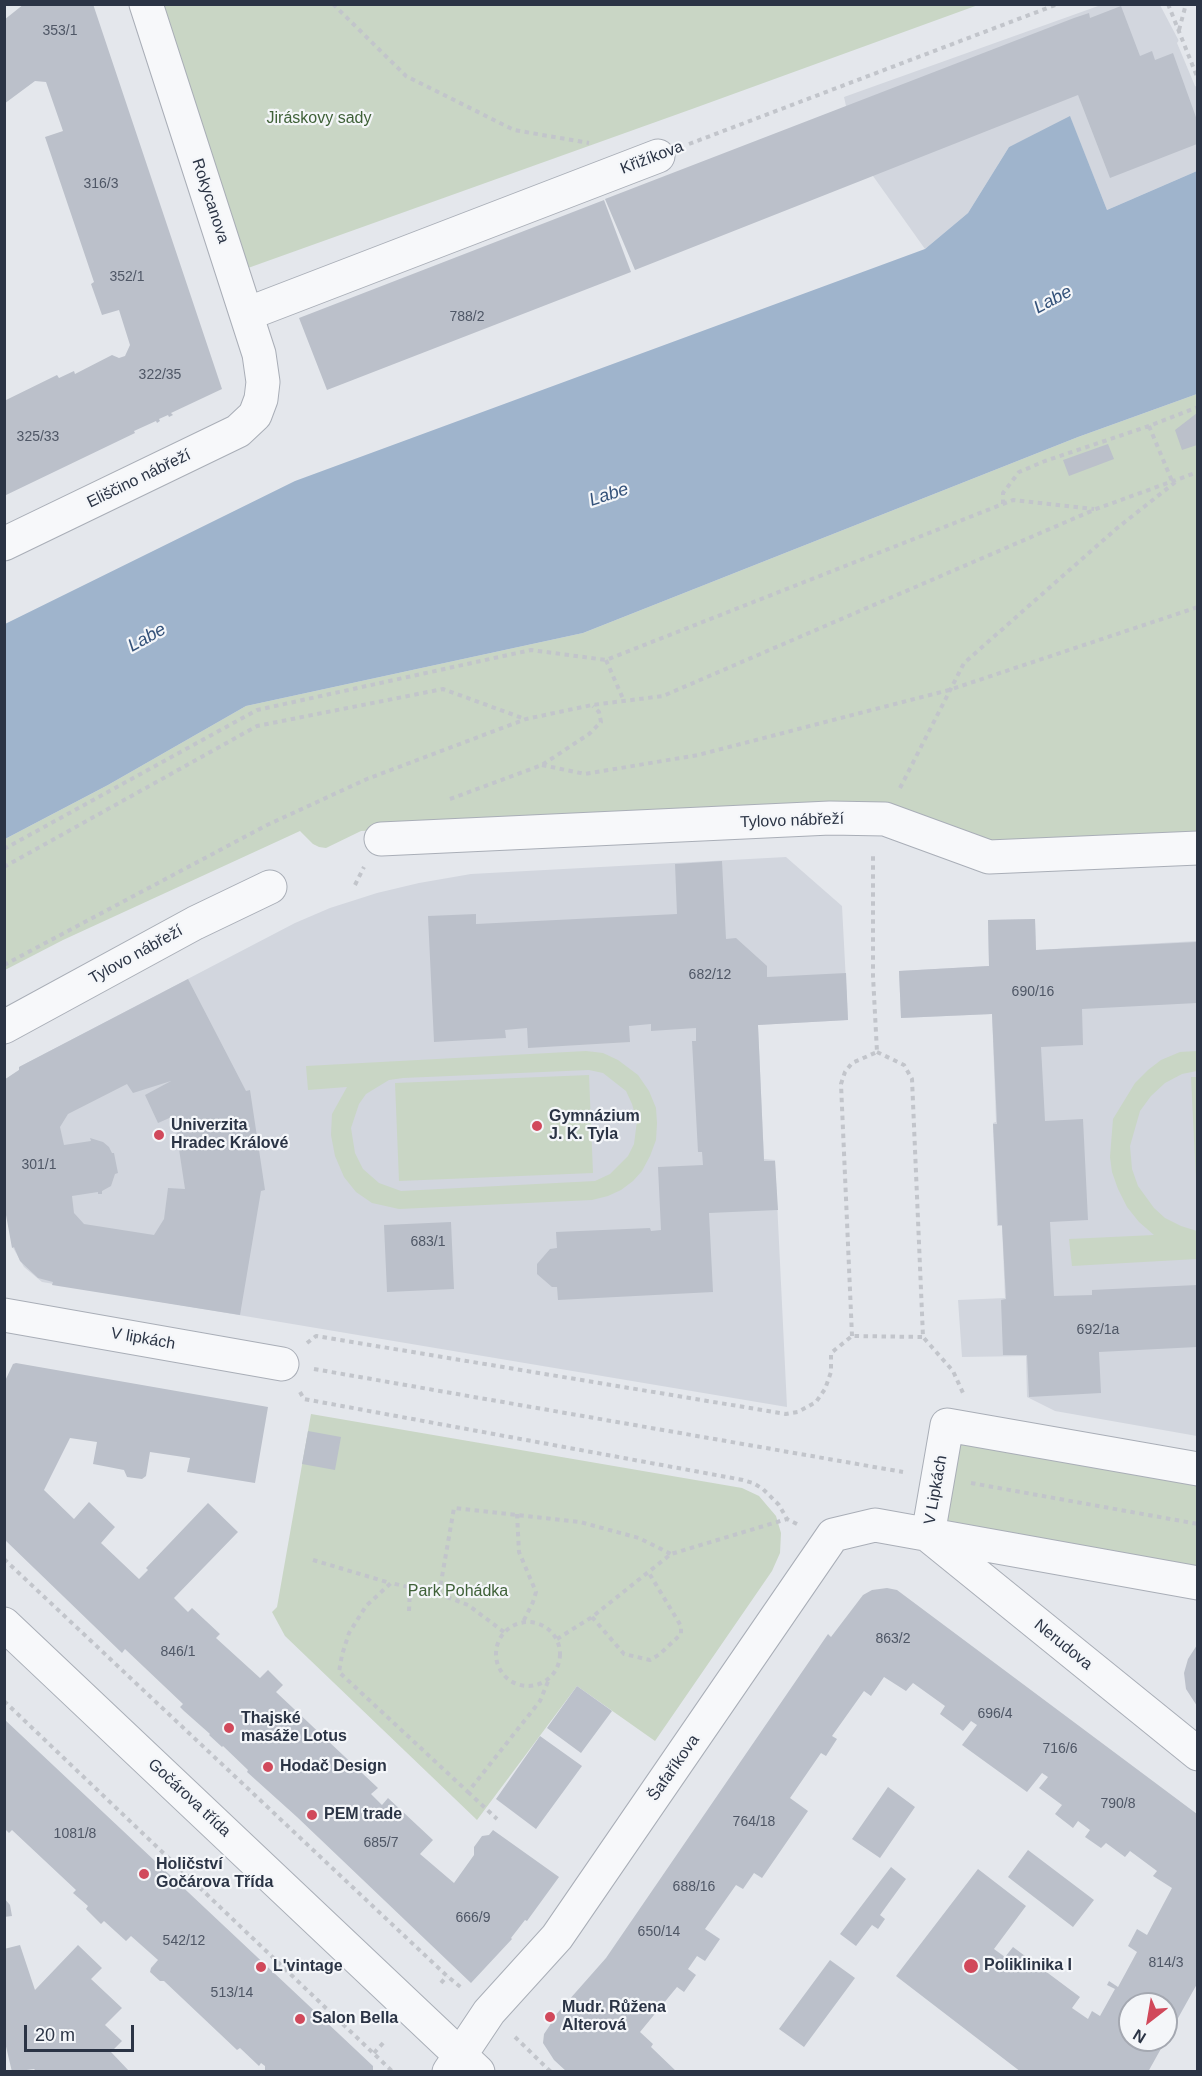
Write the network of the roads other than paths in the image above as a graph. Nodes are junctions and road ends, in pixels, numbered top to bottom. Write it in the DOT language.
graph roads {
  1 [pos="146,4"];
  2 [pos="658,156"];
  3 [pos="247,314"];
  4 [pos="261,399"];
  5 [pos="4,544"];
  6 [pos="381,839"];
  7 [pos="1197,848"];
  8 [pos="270,887"];
  9 [pos="4,1027"];
  10 [pos="4,1315"];
  11 [pos="282,1364"];
  12 [pos="1197,1469"];
  13 [pos="928,1535"];
  14 [pos="1197,1583"];
  15 [pos="4,1624"];
  16 [pos="1197,1754"];
  17 [pos="462,2066"];
  1 -- 3 [label="street, Rokycanova"];
  2 -- 3 [label="street, Křižíkova"];
  3 -- 4 [label="street, Rokycanova"];
  4 -- 5 [label="street, Eliščino nábřeží"];
  6 -- 7 [label="street, Tylovo nábřeží"];
  8 -- 9 [label="street, Tylovo nábřeží"];
  10 -- 11 [label="street, V lipkách"];
  12 -- 13 [label="street, V Lipkách"];
  13 -- 14 [label="street, V Lipkách"];
  13 -- 16 [label="street, Nerudova"];
  13 -- 17 [label="street, Šafaříkova"];
  15 -- 17 [label="street, Gočárova třída"];
}
